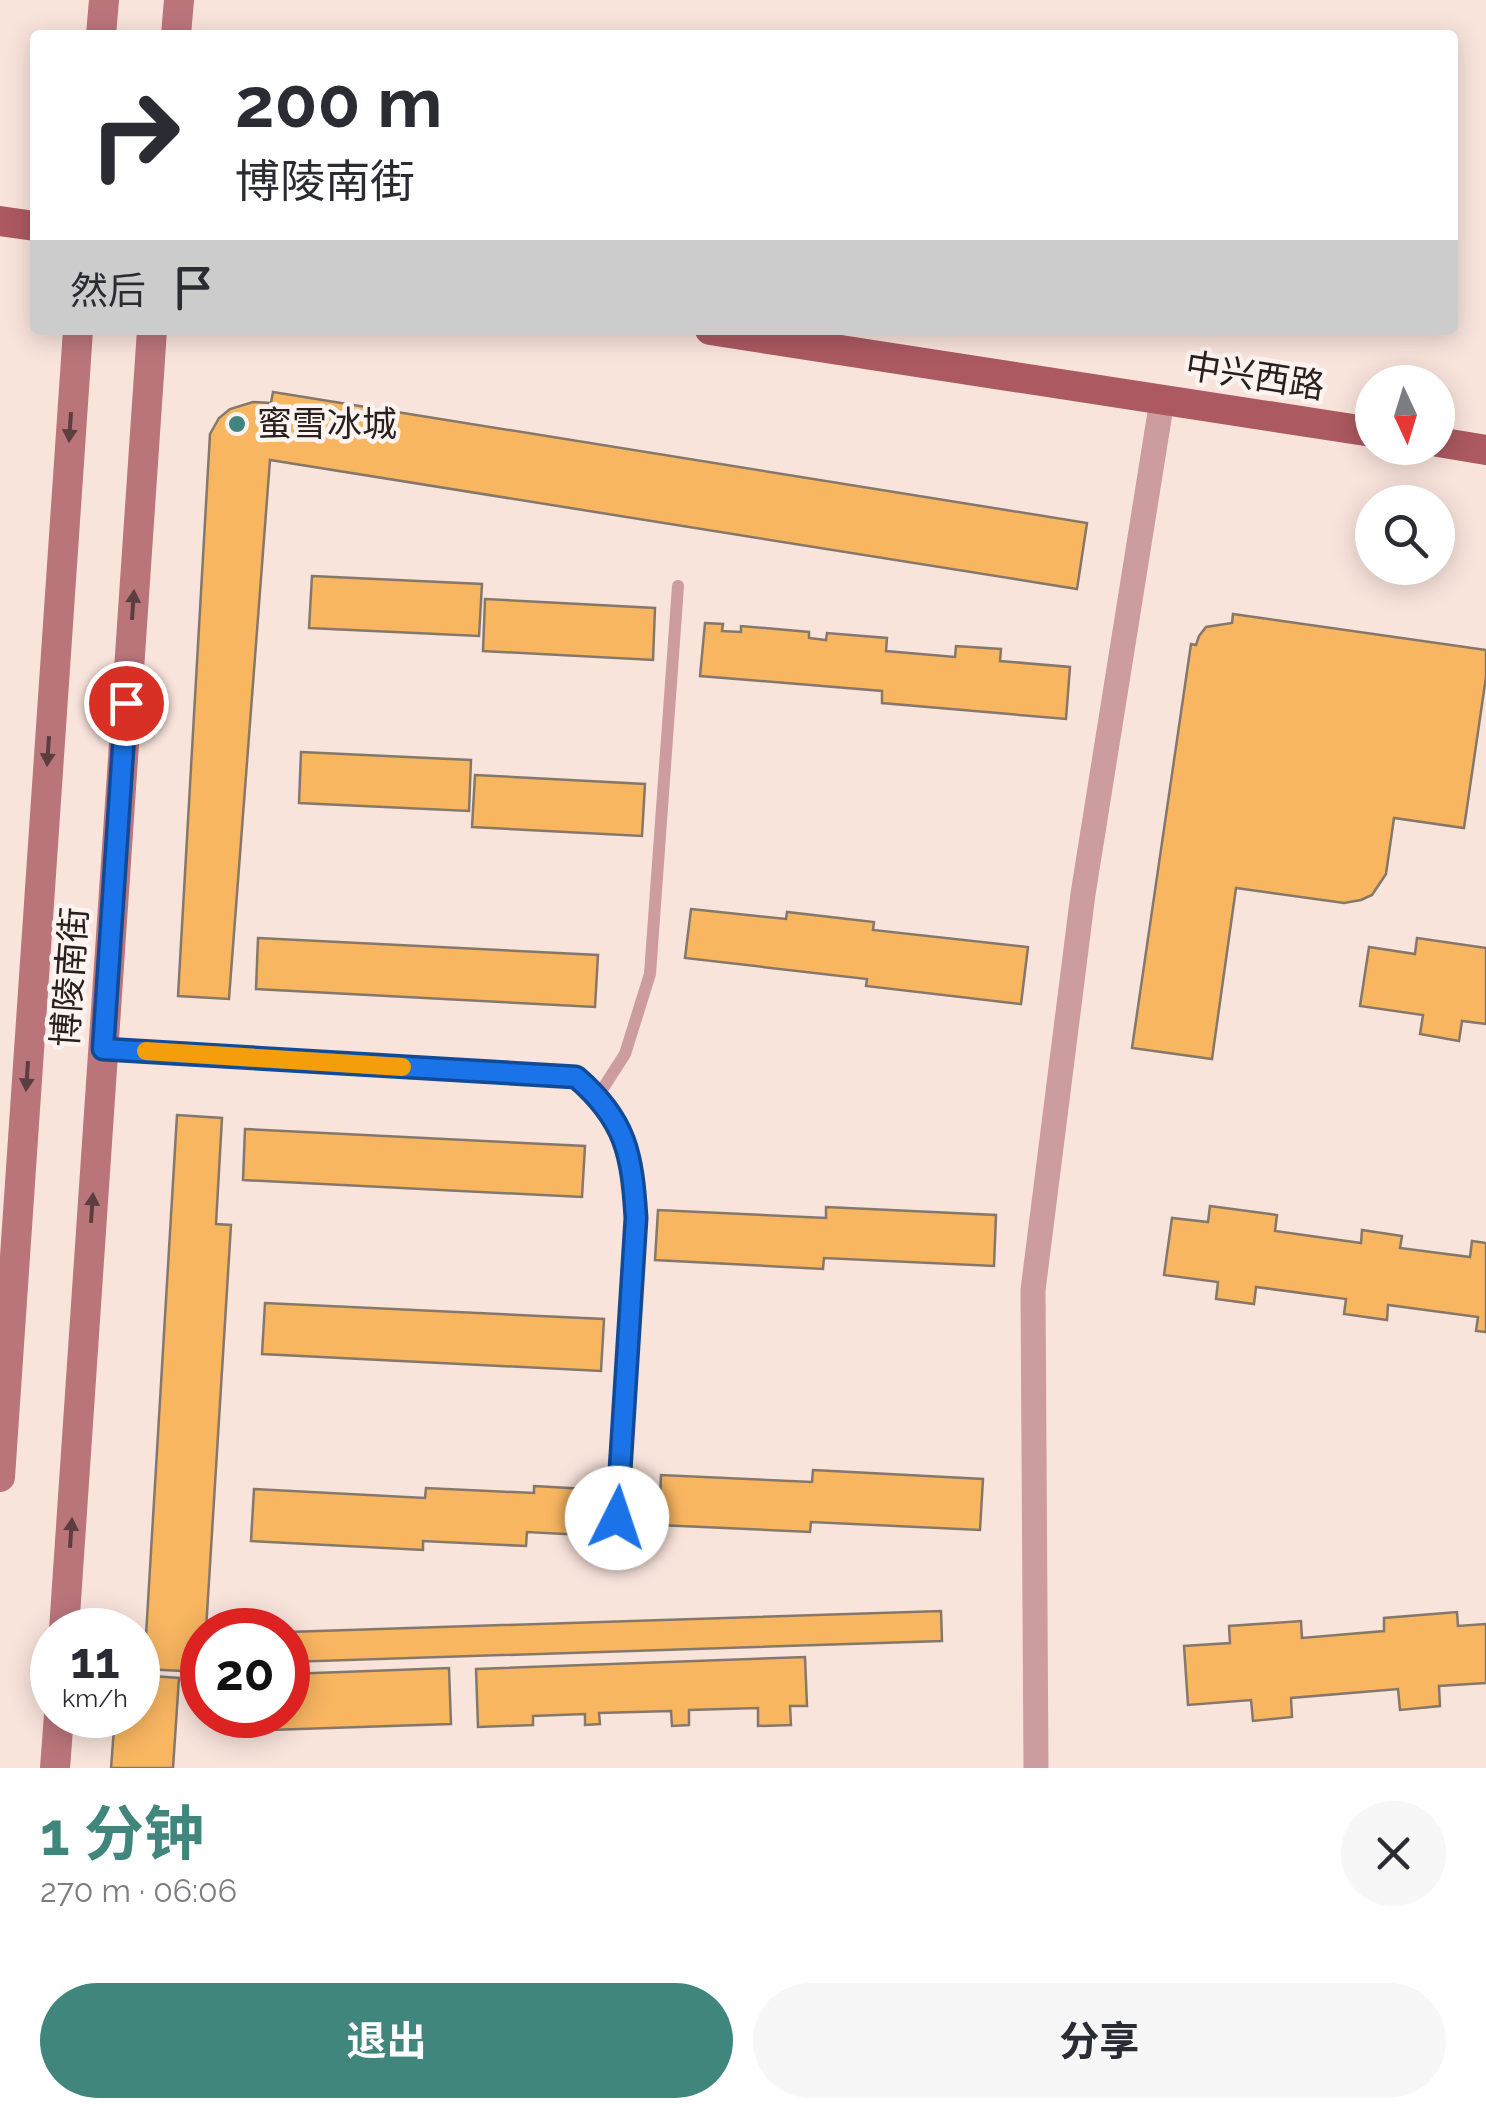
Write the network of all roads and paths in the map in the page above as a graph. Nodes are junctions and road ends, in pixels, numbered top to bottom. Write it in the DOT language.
graph roads {
  1 [pos="104,0"];
  2 [pos="179,0"];
  3 [pos="102,30"];
  4 [pos="176,30"];
  5 [pos="0,220"];
  6 [pos="30,225"];
  7 [pos="78,335"];
  8 [pos="152,335"];
  9 [pos="742,335"];
  10 [pos="1162,400"];
  11 [pos="1355,429"];
  12 [pos="1455,445"];
  13 [pos="1486,450"];
  14 [pos="678,586"];
  15 [pos="103,1049"];
  16 [pos="598,1096"];
  17 [pos="0,1476"];
  18 [pos="615,1556"];
  19 [pos="65,1608"];
  20 [pos="57,1738"];
  21 [pos="55,1768"];
  22 [pos="1036,1768"];
  1 -- 3 [label="main road"];
  2 -- 4 [label="main road"];
  5 -- 6 [label="main road"];
  7 -- 17 [label="main road, 博陵南街, one-way"];
  15 -- 8 [label="main road, 博陵南街, one-way"];
  9 -- 10 [label="main road, 中兴西路"];
  10 -- 11 [label="main road, 中兴西路"];
  10 -- 22 [label="street"];
  12 -- 13 [label="main road"];
  14 -- 16 [label="lane"];
  15 -- 16 [label="lane"];
  19 -- 15 [label="main road, 博陵南街, one-way"];
  16 -- 18 [label="lane"];
  20 -- 21 [label="main road"];
}
